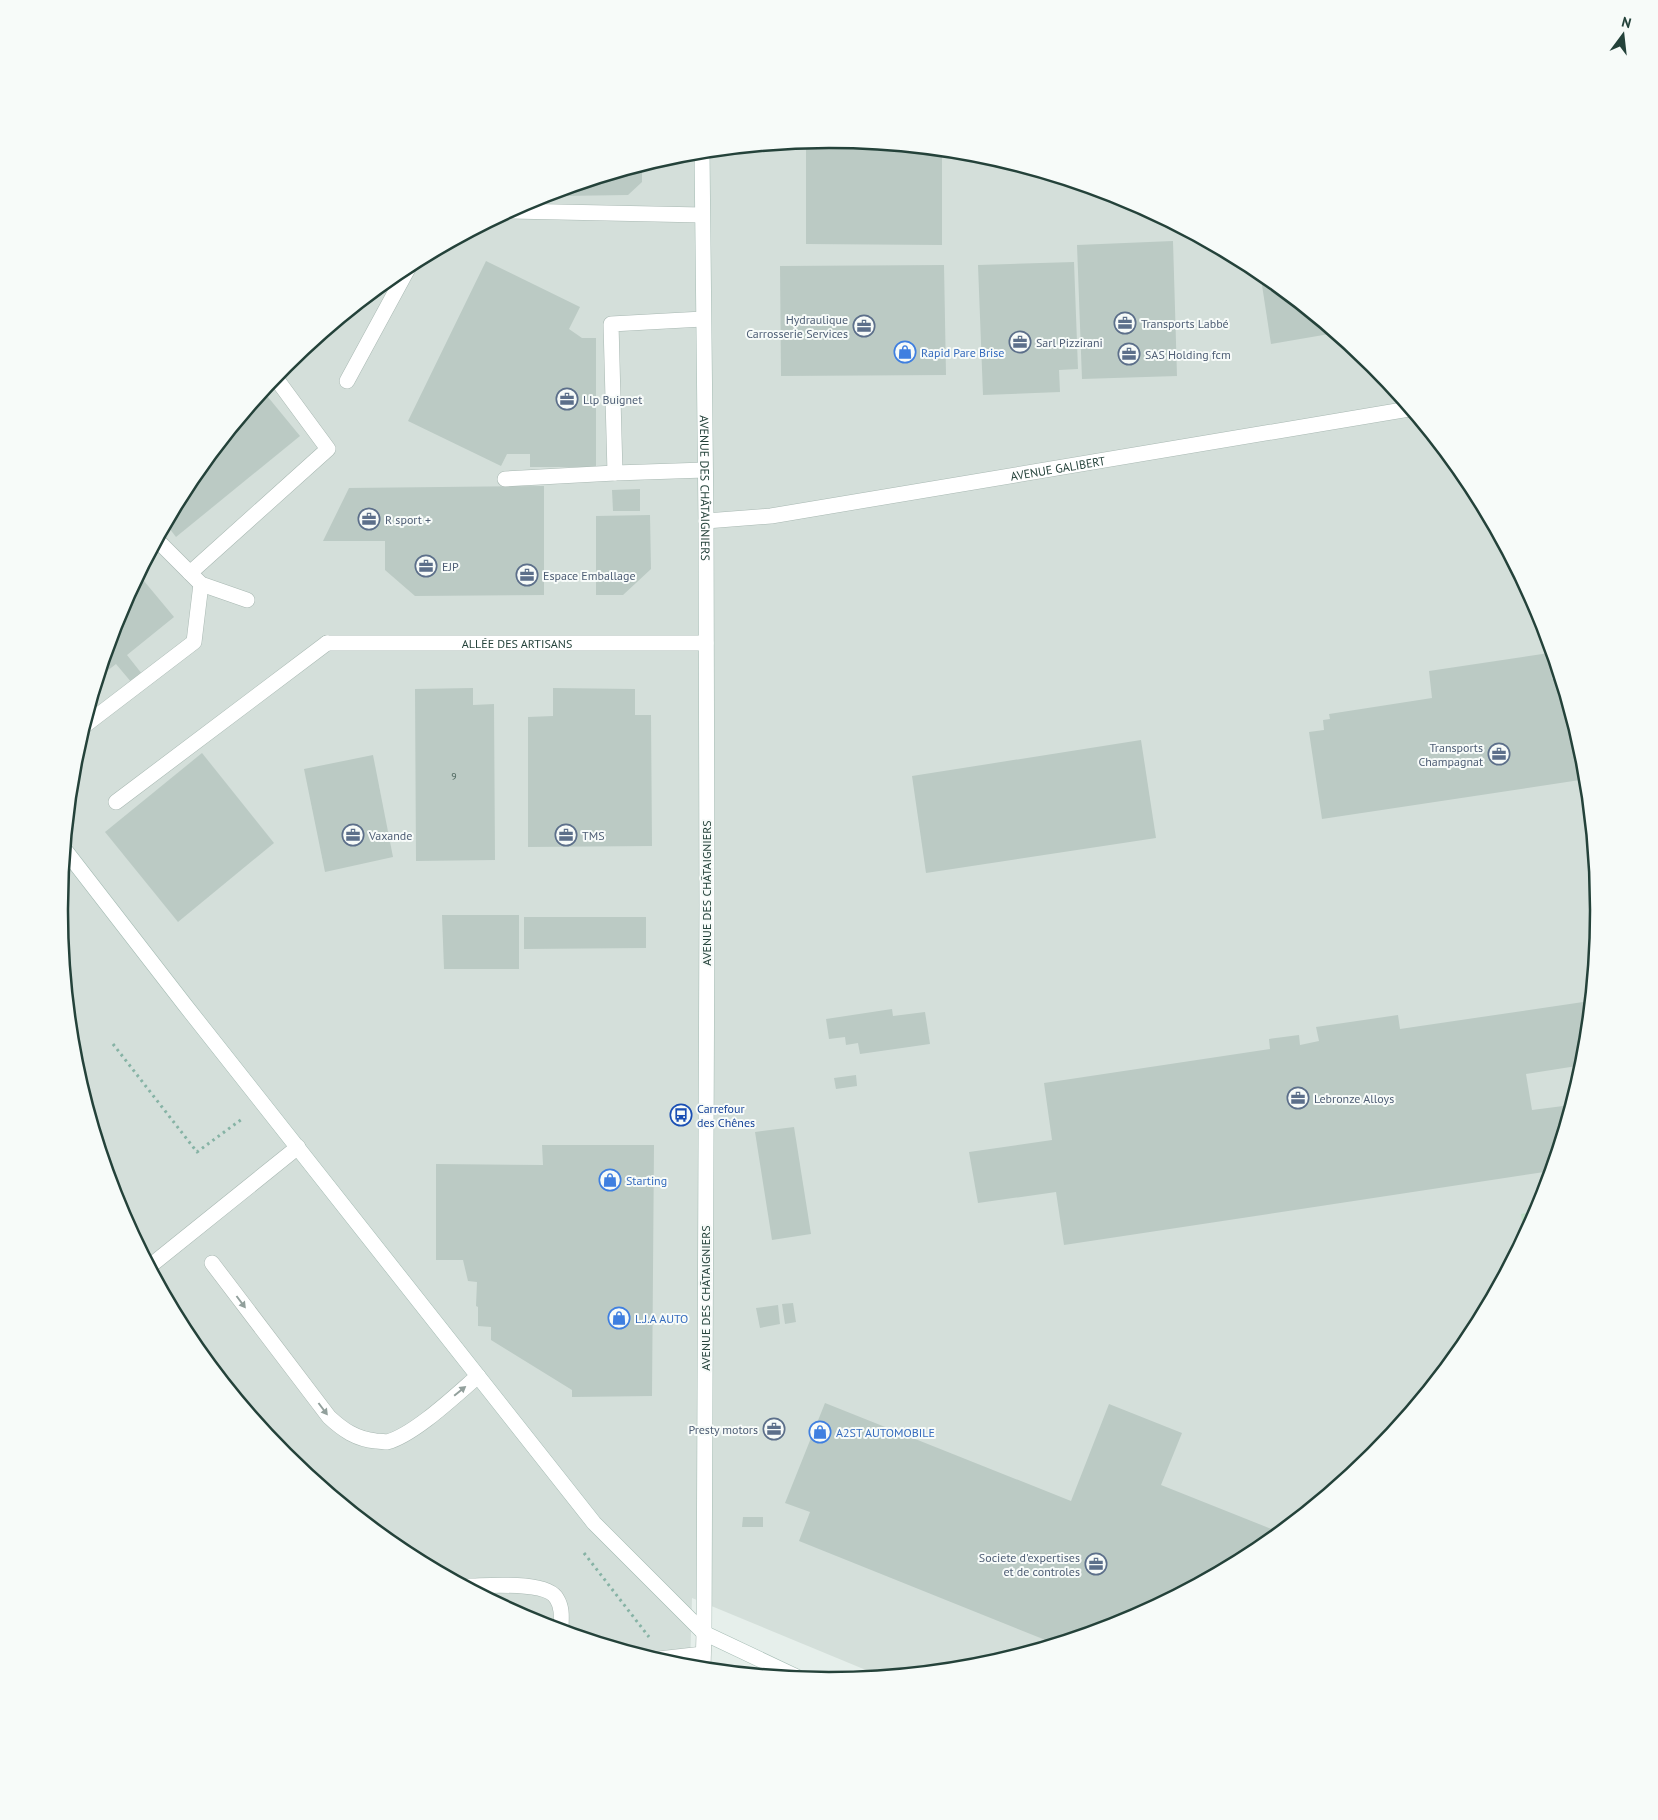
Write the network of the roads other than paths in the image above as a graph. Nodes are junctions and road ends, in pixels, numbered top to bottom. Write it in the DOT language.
graph roads {
  1 [pos="702,159"];
  2 [pos="526,211"];
  3 [pos="702,215"];
  4 [pos="402,280"];
  5 [pos="703,319"];
  6 [pos="347,381"];
  7 [pos="280,384"];
  8 [pos="1404,410"];
  9 [pos="705,470"];
  10 [pos="615,473"];
  11 [pos="505,479"];
  12 [pos="706,521"];
  13 [pos="162,545"];
  14 [pos="190,573"];
  15 [pos="201,584"];
  16 [pos="247,600"];
  17 [pos="706,643"];
  18 [pos="91,720"];
  19 [pos="116,802"];
  20 [pos="69,856"];
  21 [pos="298,1147"];
  22 [pos="154,1262"];
  23 [pos="212,1263"];
  24 [pos="478,1376"];
  25 [pos="480,1586"];
  26 [pos="561,1622"];
  27 [pos="704,1633"];
  28 [pos="703,1661"];
  29 [pos="783,1670"];
  1 -- 3 [label="street, AVENUE DES CHÂTAIGNIERS"];
  2 -- 3 [label="street"];
  3 -- 5 [label="street, AVENUE DES CHÂTAIGNIERS"];
  4 -- 6 [label="street"];
  5 -- 9 [label="street, AVENUE DES CHÂTAIGNIERS"];
  5 -- 10 [label="street"];
  7 -- 14 [label="street"];
  8 -- 12 [label="street, AVENUE GALIBERT"];
  9 -- 10 [label="street"];
  9 -- 12 [label="street, AVENUE DES CHÂTAIGNIERS"];
  10 -- 11 [label="street"];
  12 -- 17 [label="street, AVENUE DES CHÂTAIGNIERS"];
  13 -- 14 [label="street"];
  14 -- 15 [label="street"];
  15 -- 16 [label="street"];
  15 -- 18 [label="street"];
  17 -- 19 [label="street, ALLÉE DES ARTISANS"];
  17 -- 27 [label="street, AVENUE DES CHÂTAIGNIERS"];
  20 -- 21 [label="street"];
  21 -- 22 [label="street"];
  21 -- 24 [label="street"];
  23 -- 24 [label="street, one-way"];
  24 -- 27 [label="street"];
  25 -- 26 [label="street"];
  27 -- 28 [label="street, AVENUE DES CHÂTAIGNIERS"];
  27 -- 29 [label="street"];
}
